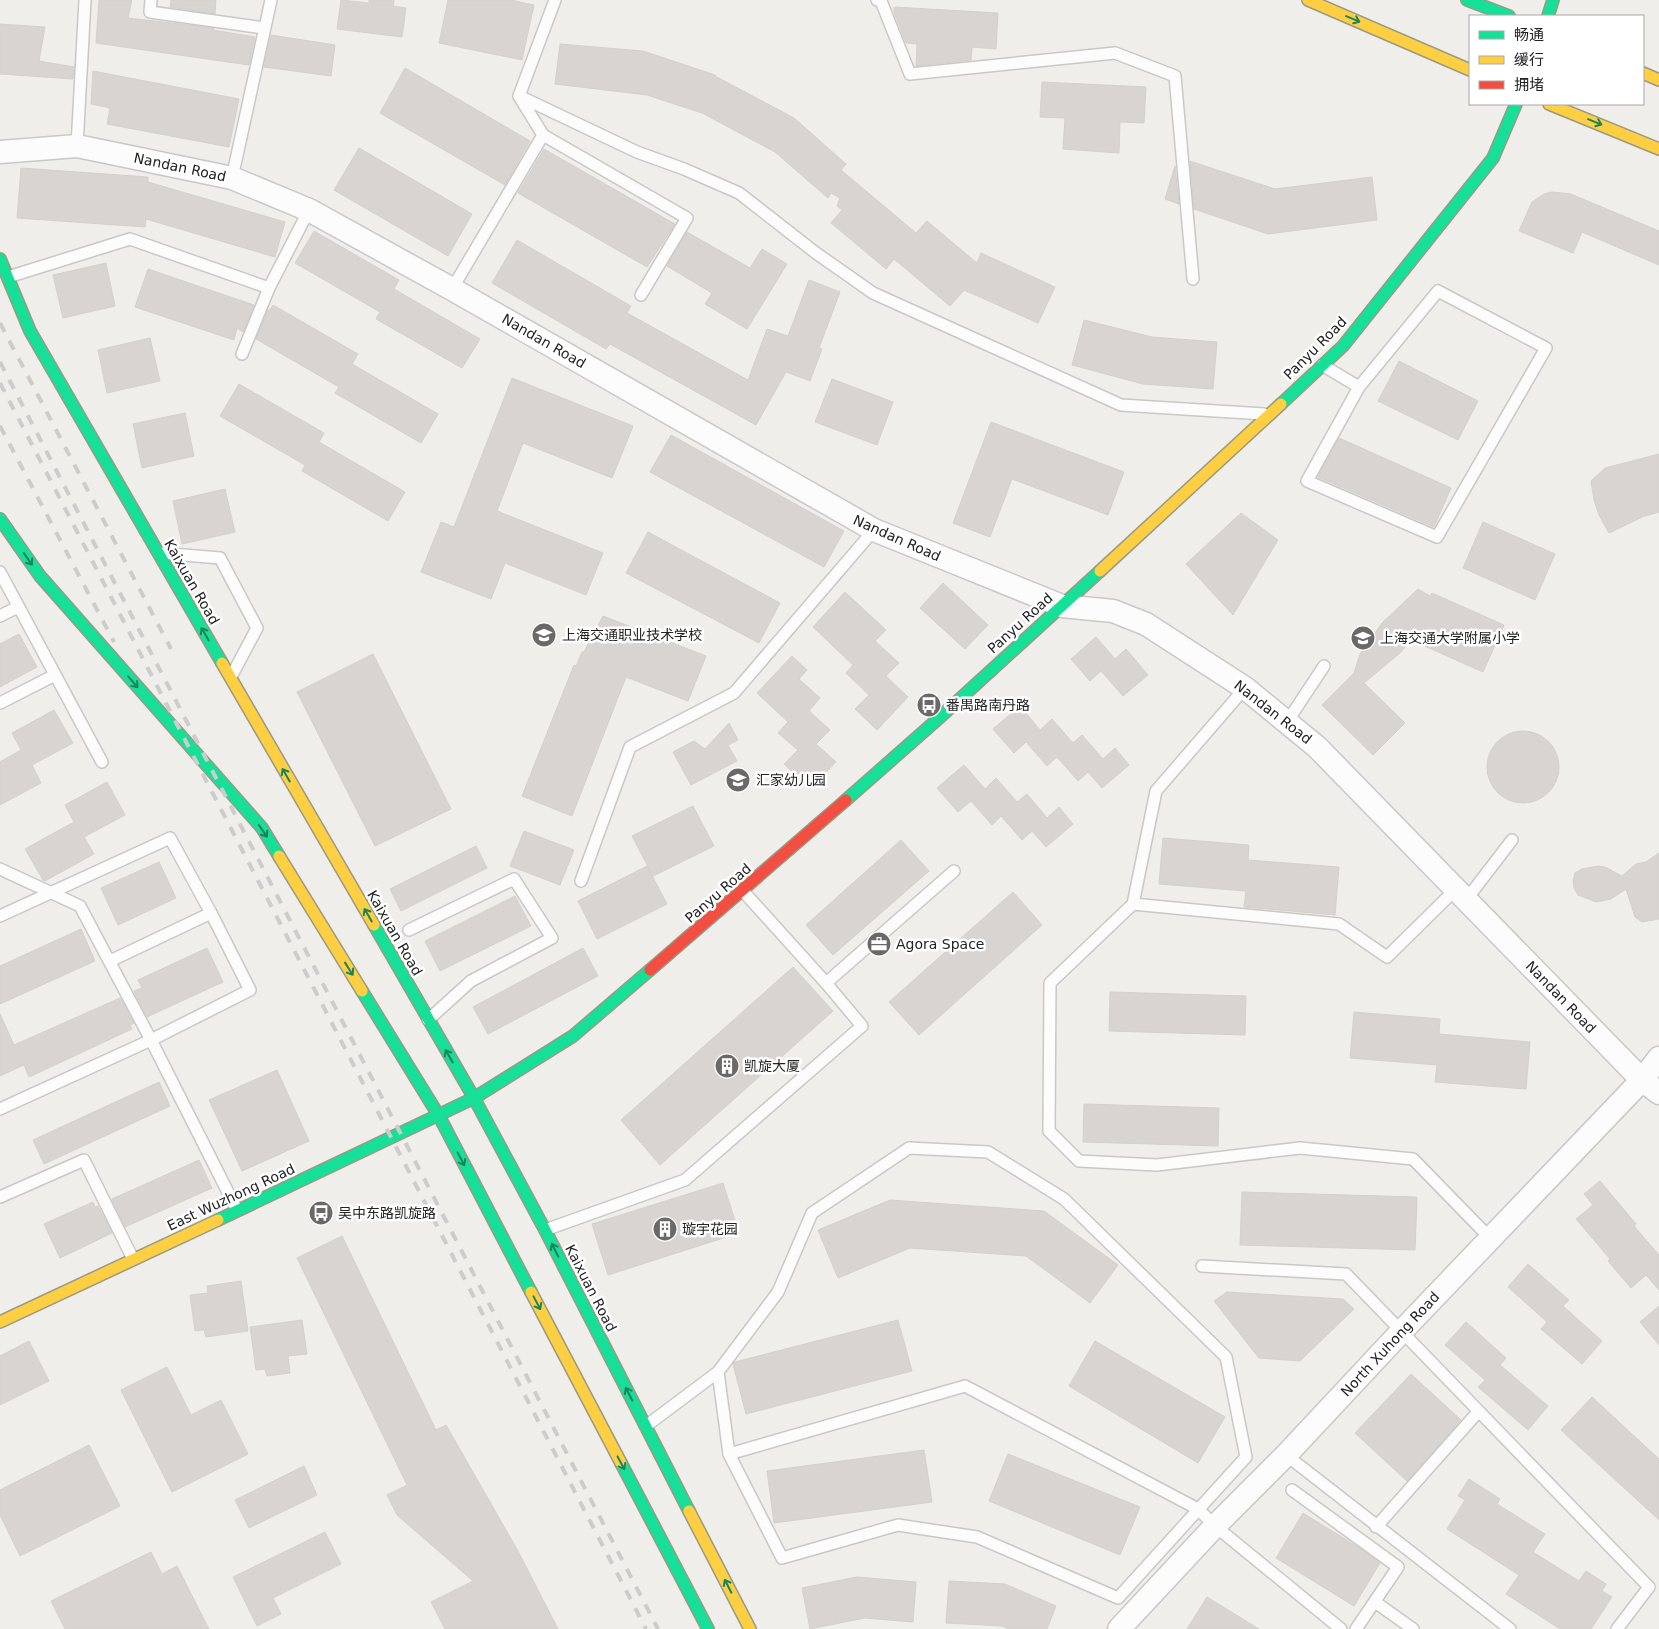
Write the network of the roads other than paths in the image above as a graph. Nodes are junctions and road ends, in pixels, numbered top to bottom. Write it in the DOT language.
graph roads {
  1 [pos="85,0"];
  2 [pos="151,0"];
  3 [pos="271,0"];
  4 [pos="555,0"];
  5 [pos="880,0"];
  6 [pos="1308,0"];
  7 [pos="1467,0"];
  8 [pos="1553,0"];
  9 [pos="1506,15"];
  10 [pos="1548,15"];
  11 [pos="264,28"];
  12 [pos="1469,70"];
  13 [pos="1644,73"];
  14 [pos="1659,80"];
  15 [pos="519,96"];
  16 [pos="1516,105"];
  17 [pos="1551,105"];
  18 [pos="543,135"];
  19 [pos="77,146"];
  20 [pos="1659,149"];
  21 [pos="0,152"];
  22 [pos="232,178"];
  23 [pos="308,210"];
  24 [pos="0,259"];
  25 [pos="8,277"];
  26 [pos="1193,279"];
  27 [pos="269,288"];
  28 [pos="452,289"];
  29 [pos="641,295"];
  30 [pos="242,354"];
  31 [pos="1322,365"];
  32 [pos="1359,387"];
  33 [pos="1268,414"];
  34 [pos="0,519"];
  35 [pos="874,530"];
  36 [pos="158,553"];
  37 [pos="0,572"];
  38 [pos="1062,606"];
  39 [pos="18,607"];
  40 [pos="0,616"];
  41 [pos="1324,666"];
  42 [pos="55,675"];
  43 [pos="231,678"];
  44 [pos="1245,688"];
  45 [pos="0,703"];
  46 [pos="1287,722"];
  47 [pos="102,762"];
  48 [pos="1512,840"];
  49 [pos="0,869"];
  50 [pos="954,871"];
  51 [pos="581,881"];
  52 [pos="743,891"];
  53 [pos="50,893"];
  54 [pos="1461,894"];
  55 [pos="1133,904"];
  56 [pos="210,913"];
  57 [pos="0,916"];
  58 [pos="409,930"];
  59 [pos="110,961"];
  60 [pos="826,983"];
  61 [pos="428,1020"];
  62 [pos="151,1040"];
  63 [pos="1659,1058"];
  64 [pos="1650,1086"];
  65 [pos="474,1098"];
  66 [pos="0,1109"];
  67 [pos="439,1116"];
  68 [pos="0,1197"];
  69 [pos="237,1211"];
  70 [pos="545,1230"];
  71 [pos="1490,1238"];
  72 [pos="133,1260"];
  73 [pos="1202,1266"];
  74 [pos="2,1317"];
  75 [pos="1400,1332"];
  76 [pos="718,1372"];
  77 [pos="1478,1412"];
  78 [pos="646,1426"];
  79 [pos="729,1454"];
  80 [pos="1286,1455"];
  81 [pos="1292,1490"];
  82 [pos="1198,1509"];
  83 [pos="1215,1526"];
  84 [pos="1376,1527"];
  85 [pos="1375,1602"];
  86 [pos="1122,1628"];
  87 [pos="708,1629"];
  88 [pos="750,1629"];
  89 [pos="1341,1629"];
  90 [pos="1356,1629"];
  91 [pos="1413,1629"];
  92 [pos="1510,1629"];
  93 [pos="1617,1629"];
  1 -- 19 [label="lane"];
  2 -- 11 [label="lane"];
  3 -- 11 [label="lane"];
  4 -- 15 [label="lane"];
  5 -- 26 [label="lane"];
  6 -- 12 [label="street, one-way"];
  7 -- 9 [label="street"];
  8 -- 10 [label="street"];
  11 -- 22 [label="lane"];
  13 -- 14 [label="street"];
  15 -- 18 [label="lane"];
  15 -- 33 [label="lane"];
  16 -- 31 [label="street, Panyu Road"];
  17 -- 20 [label="street, one-way"];
  18 -- 28 [label="lane"];
  18 -- 29 [label="lane"];
  19 -- 21 [label="street, Nandan Road"];
  19 -- 22 [label="street, Nandan Road"];
  22 -- 23 [label="street, Nandan Road"];
  23 -- 27 [label="lane"];
  23 -- 28 [label="street, Nandan Road"];
  24 -- 25 [label="street, Kaixuan Road"];
  25 -- 27 [label="lane"];
  25 -- 36 [label="street, Kaixuan Road"];
  27 -- 30 [label="lane"];
  28 -- 35 [label="street, Nandan Road"];
  31 -- 32 [label="lane"];
  31 -- 33 [label="street, Panyu Road"];
  32 -- 32 [label="lane"];
  33 -- 38 [label="street, Panyu Road"];
  34 -- 67 [label="street, one-way"];
  35 -- 38 [label="street, Nandan Road"];
  35 -- 51 [label="lane"];
  43 -- 36 [label="street, Kaixuan Road, one-way"];
  36 -- 43 [label="lane"];
  37 -- 39 [label="lane"];
  38 -- 44 [label="street, Nandan Road"];
  38 -- 52 [label="street, Panyu Road"];
  39 -- 40 [label="lane"];
  39 -- 42 [label="lane"];
  41 -- 46 [label="lane"];
  42 -- 45 [label="lane"];
  42 -- 47 [label="lane"];
  61 -- 43 [label="street, Kaixuan Road, one-way"];
  44 -- 46 [label="street, Nandan Road"];
  44 -- 55 [label="lane"];
  46 -- 54 [label="street, Nandan Road"];
  48 -- 54 [label="lane"];
  49 -- 53 [label="lane"];
  50 -- 60 [label="lane"];
  52 -- 60 [label="lane"];
  52 -- 65 [label="street, Panyu Road"];
  53 -- 56 [label="lane"];
  53 -- 57 [label="lane"];
  53 -- 59 [label="lane"];
  54 -- 55 [label="lane"];
  54 -- 64 [label="street, Nandan Road"];
  55 -- 71 [label="lane"];
  56 -- 59 [label="lane"];
  56 -- 62 [label="lane"];
  58 -- 61 [label="lane"];
  59 -- 62 [label="lane"];
  60 -- 70 [label="lane"];
  65 -- 61 [label="street, Kaixuan Road, one-way"];
  62 -- 66 [label="lane"];
  62 -- 69 [label="lane"];
  63 -- 64 [label="street, North Xuhong Road"];
  64 -- 71 [label="street, North Xuhong Road"];
  65 -- 67 [label="street, East Wuzhong Road"];
  65 -- 70 [label="street, Kaixuan Road"];
  67 -- 69 [label="street, East Wuzhong Road"];
  67 -- 87 [label="street, one-way"];
  68 -- 72 [label="lane"];
  69 -- 72 [label="street, East Wuzhong Road"];
  78 -- 70 [label="street, Kaixuan Road, one-way"];
  71 -- 75 [label="street, North Xuhong Road"];
  72 -- 74 [label="street, East Wuzhong Road"];
  73 -- 75 [label="lane"];
  75 -- 77 [label="lane"];
  75 -- 80 [label="street, North Xuhong Road"];
  76 -- 78 [label="lane"];
  76 -- 79 [label="lane"];
  76 -- 82 [label="lane"];
  77 -- 84 [label="lane"];
  77 -- 93 [label="lane"];
  88 -- 78 [label="street, Kaixuan Road, one-way"];
  79 -- 82 [label="lane"];
  79 -- 82 [label="lane"];
  80 -- 83 [label="street, North Xuhong Road"];
  80 -- 84 [label="lane"];
  81 -- 85 [label="lane"];
  82 -- 83 [label="lane"];
  83 -- 86 [label="street, North Xuhong Road"];
  83 -- 89 [label="lane"];
  84 -- 92 [label="lane"];
  85 -- 90 [label="lane"];
  85 -- 91 [label="lane"];
}
